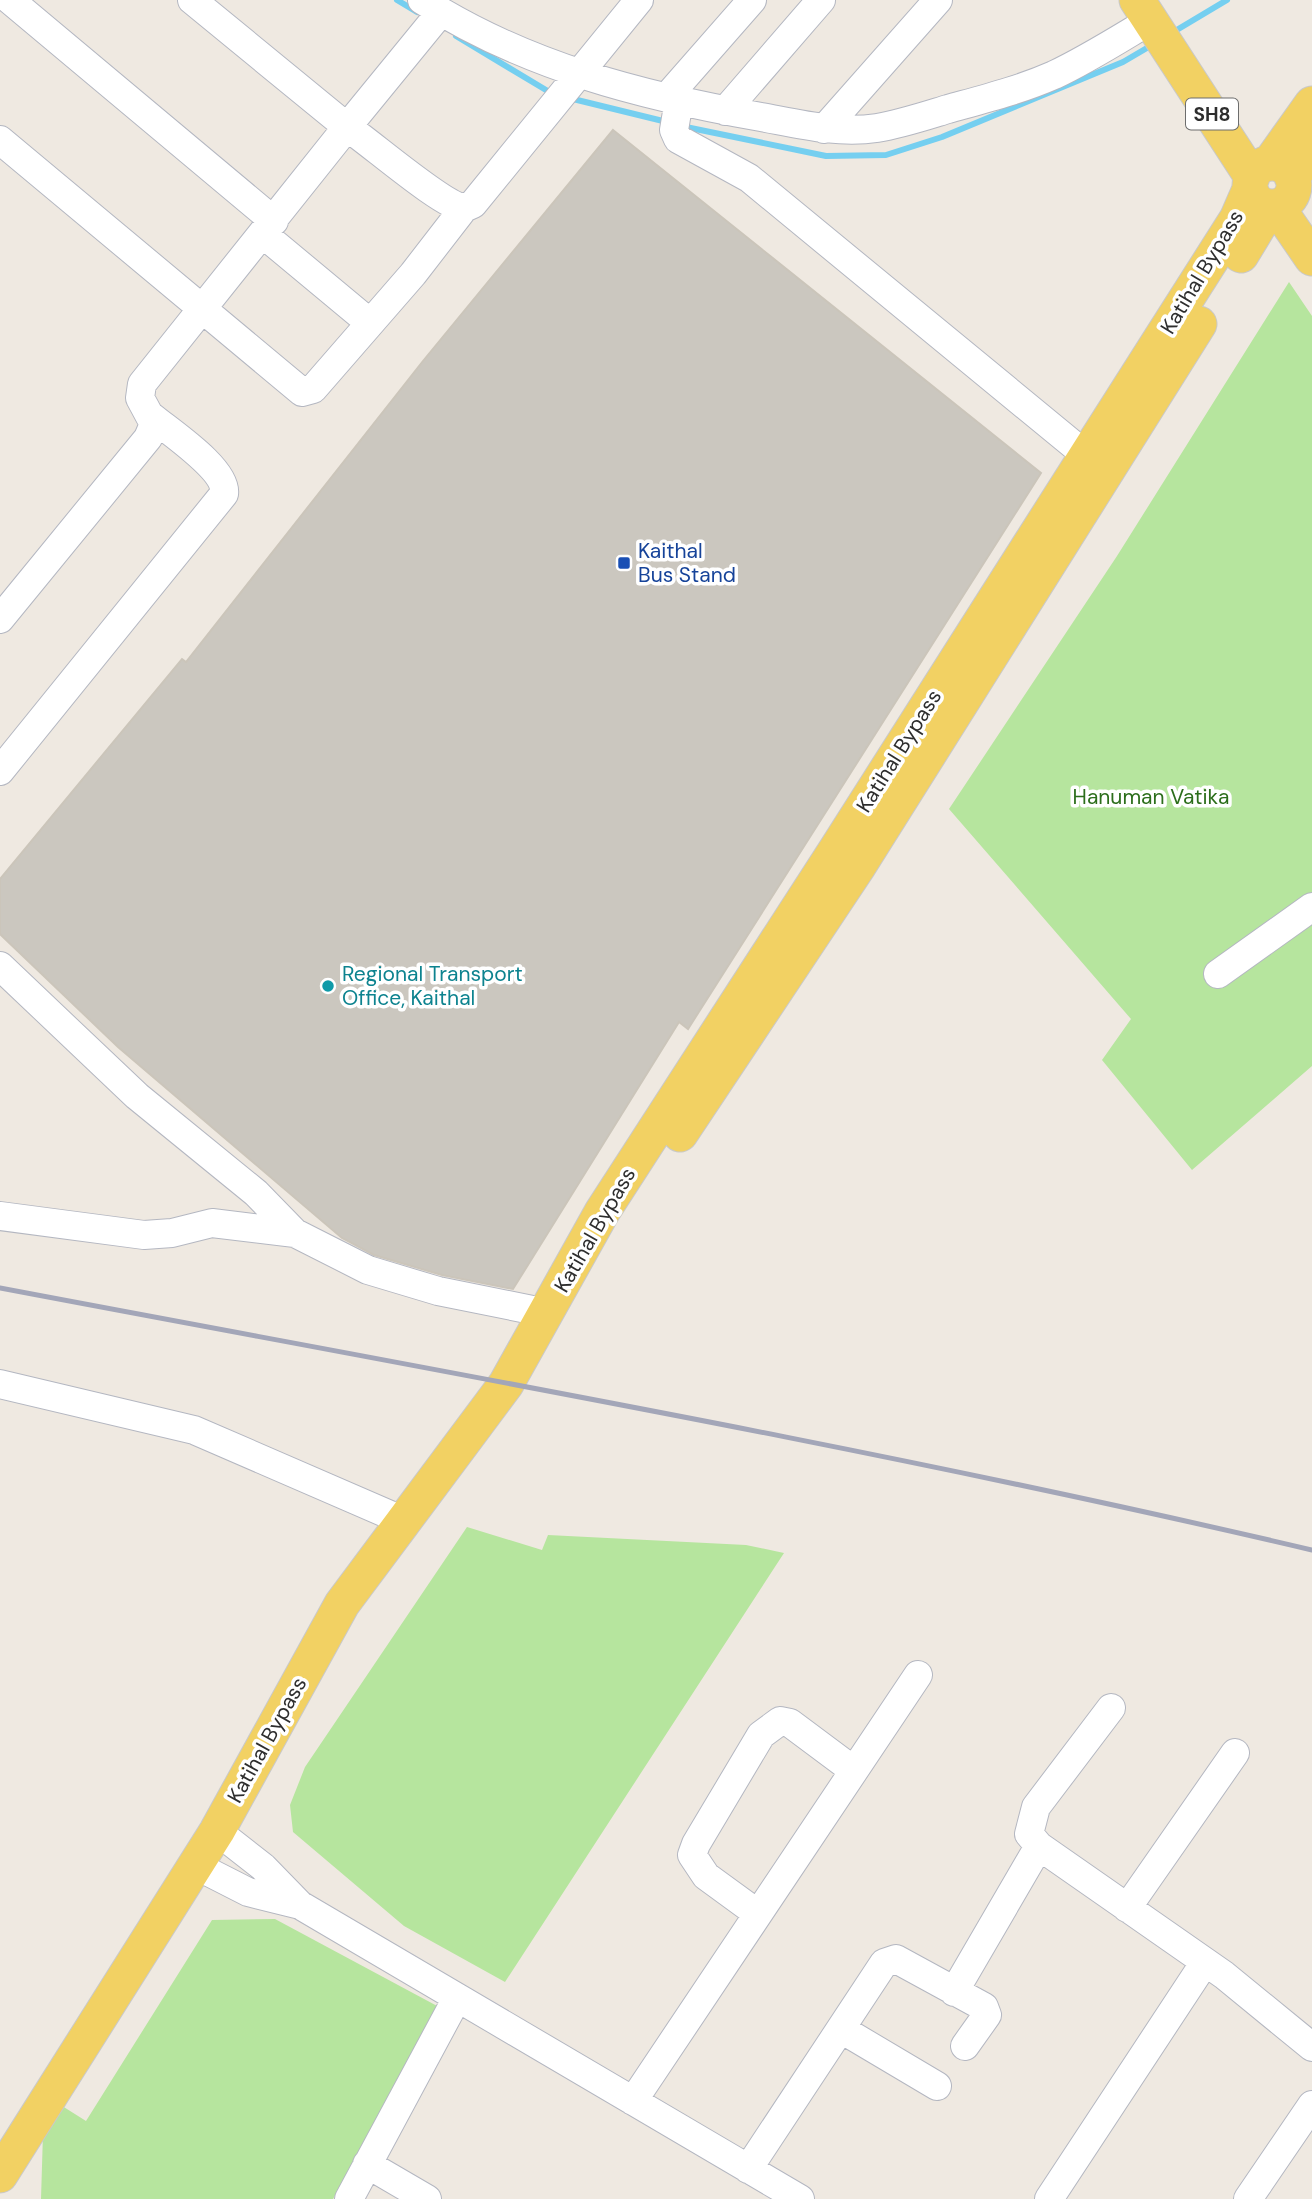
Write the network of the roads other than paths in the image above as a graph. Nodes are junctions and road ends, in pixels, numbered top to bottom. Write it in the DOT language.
graph roads {
  1 [pos="10,0"];
  2 [pos="192,0"];
  3 [pos="639,0"];
  4 [pos="752,0"];
  5 [pos="821,0"];
  6 [pos="938,0"];
  7 [pos="431,16"];
  8 [pos="1163,22"];
  9 [pos="567,88"];
  10 [pos="1312,104"];
  11 [pos="674,110"];
  12 [pos="725,111"];
  13 [pos="348,127"];
  14 [pos="824,129"];
  15 [pos="0,140"];
  16 [pos="1279,185"];
  17 [pos="464,208"];
  18 [pos="269,227"];
  19 [pos="1312,258"];
  20 [pos="203,309"];
  21 [pos="370,323"];
  22 [pos="152,417"];
  23 [pos="1087,456"];
  24 [pos="0,619"];
  25 [pos="0,771"];
  26 [pos="1312,907"];
  27 [pos="0,966"];
  28 [pos="1218,974"];
  29 [pos="0,1216"];
  30 [pos="295,1233"];
  31 [pos="547,1313"];
  32 [pos="0,1384"];
  33 [pos="404,1521"];
  34 [pos="918,1675"];
  35 [pos="1111,1707"];
  36 [pos="1235,1753"];
  37 [pos="853,1770"];
  38 [pos="217,1831"];
  39 [pos="1040,1846"];
  40 [pos="195,1865"];
  41 [pos="300,1905"];
  42 [pos="1127,1908"];
  43 [pos="758,1914"];
  44 [pos="1205,1962"];
  45 [pos="954,1992"];
  46 [pos="457,1998"];
  47 [pos="841,2029"];
  48 [pos="965,2046"];
  49 [pos="1312,2047"];
  50 [pos="936,2086"];
  51 [pos="633,2101"];
  52 [pos="1312,2105"];
  53 [pos="368,2164"];
  54 [pos="748,2169"];
  55 [pos="0,2175"];
  56 [pos="349,2199"];
  57 [pos="428,2199"];
  58 [pos="800,2199"];
  59 [pos="1049,2199"];
  60 [pos="1248,2199"];
  1 -- 18 [label="street"];
  2 -- 13 [label="street"];
  3 -- 9 [label="street"];
  4 -- 11 [label="street"];
  5 -- 12 [label="street"];
  6 -- 14 [label="street"];
  7 -- 9 [label="street"];
  7 -- 13 [label="street"];
  8 -- 14 [label="street"];
  8 -- 16 [label="main road, SH8"];
  9 -- 11 [label="street"];
  9 -- 17 [label="street"];
  10 -- 16 [label="main road"];
  11 -- 12 [label="street"];
  11 -- 23 [label="street"];
  12 -- 14 [label="street"];
  13 -- 17 [label="street"];
  13 -- 18 [label="street"];
  15 -- 20 [label="street"];
  16 -- 19 [label="main road"];
  16 -- 23 [label="main road, Katihal Bypass"];
  16 -- 31 [label="main road, Katihal Bypass"];
  17 -- 21 [label="street"];
  18 -- 20 [label="street"];
  18 -- 21 [label="street"];
  20 -- 21 [label="street"];
  20 -- 22 [label="street"];
  22 -- 24 [label="street"];
  22 -- 25 [label="street"];
  23 -- 31 [label="main road, Katihal Bypass"];
  26 -- 28 [label="street"];
  27 -- 30 [label="street"];
  29 -- 30 [label="street"];
  30 -- 31 [label="street"];
  31 -- 33 [label="main road, Katihal Bypass"];
  32 -- 33 [label="street"];
  33 -- 38 [label="main road, Katihal Bypass"];
  34 -- 37 [label="street"];
  35 -- 39 [label="street"];
  36 -- 42 [label="street"];
  37 -- 43 [label="street"];
  37 -- 43 [label="street"];
  38 -- 40 [label="main road, Katihal Bypass"];
  38 -- 41 [label="street"];
  39 -- 42 [label="street"];
  39 -- 45 [label="street"];
  40 -- 41 [label="street"];
  40 -- 55 [label="main road, Katihal Bypass"];
  41 -- 46 [label="street"];
  42 -- 44 [label="street"];
  43 -- 51 [label="street"];
  44 -- 49 [label="street"];
  44 -- 59 [label="street"];
  45 -- 47 [label="street"];
  45 -- 48 [label="street"];
  46 -- 51 [label="street"];
  46 -- 53 [label="street"];
  47 -- 50 [label="street"];
  47 -- 54 [label="street"];
  51 -- 54 [label="street"];
  52 -- 60 [label="street"];
  53 -- 56 [label="street"];
  53 -- 57 [label="street"];
  54 -- 58 [label="street"];
}
